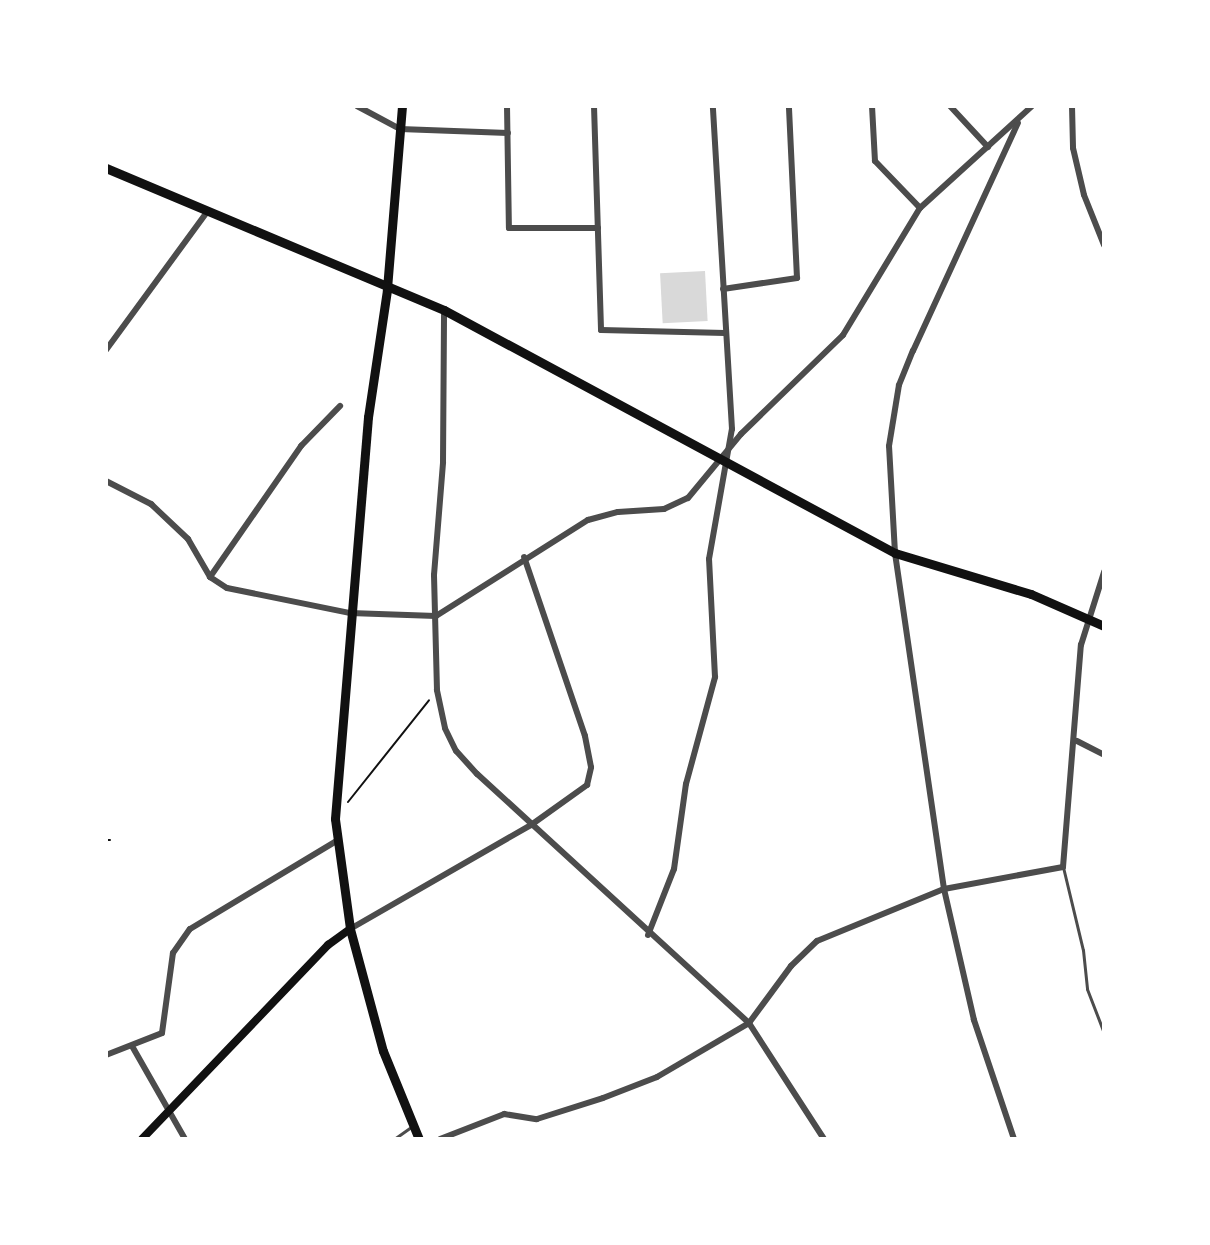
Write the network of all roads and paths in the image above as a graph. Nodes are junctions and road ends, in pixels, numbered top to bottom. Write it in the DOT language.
graph roads {
  1 [pos="357,106"];
  2 [pos="402,106"];
  3 [pos="507,106"];
  4 [pos="594,106"];
  5 [pos="713,106"];
  6 [pos="789,106"];
  7 [pos="872,106"];
  8 [pos="950,106"];
  9 [pos="1032,106"];
  10 [pos="1072,106"];
  11 [pos="1020,119"];
  12 [pos="400,129"];
  13 [pos="508,133"];
  14 [pos="988,147"];
  15 [pos="106,168"];
  16 [pos="920,208"];
  17 [pos="207,212"];
  18 [pos="598,228"];
  19 [pos="1104,245"];
  20 [pos="723,289"];
  21 [pos="387,290"];
  22 [pos="444,310"];
  23 [pos="725,333"];
  24 [pos="106,350"];
  25 [pos="340,406"];
  26 [pos="725,458"];
  27 [pos="106,481"];
  28 [pos="895,553"];
  29 [pos="524,557"];
  30 [pos="1104,572"];
  31 [pos="210,577"];
  32 [pos="350,613"];
  33 [pos="436,616"];
  34 [pos="1088,617"];
  35 [pos="1104,626"];
  36 [pos="437,690"];
  37 [pos="1077,741"];
  38 [pos="1104,755"];
  39 [pos="335,819"];
  40 [pos="531,825"];
  41 [pos="338,840"];
  42 [pos="1063,867"];
  43 [pos="944,889"];
  44 [pos="350,929"];
  45 [pos="648,935"];
  46 [pos="1104,1014"];
  47 [pos="1097,1017"];
  48 [pos="749,1023"];
  49 [pos="1104,1033"];
  50 [pos="132,1046"];
  51 [pos="106,1055"];
  52 [pos="170,1113"];
  53 [pos="413,1126"];
  54 [pos="142,1139"];
  55 [pos="185,1139"];
  56 [pos="394,1139"];
  57 [pos="419,1139"];
  58 [pos="440,1139"];
  59 [pos="824,1139"];
  60 [pos="1014,1139"];
  1 -- 12 [label="street"];
  2 -- 12 [label="highway"];
  3 -- 13 [label="street"];
  4 -- 18 [label="street"];
  5 -- 20 [label="street"];
  6 -- 20 [label="street"];
  7 -- 16 [label="street"];
  8 -- 14 [label="street"];
  9 -- 11 [label="street"];
  10 -- 19 [label="street"];
  11 -- 14 [label="street"];
  11 -- 28 [label="street"];
  12 -- 13 [label="street"];
  12 -- 21 [label="highway"];
  13 -- 18 [label="street"];
  14 -- 16 [label="street"];
  15 -- 17 [label="highway"];
  16 -- 26 [label="street"];
  17 -- 21 [label="highway"];
  17 -- 24 [label="street"];
  18 -- 23 [label="street"];
  20 -- 23 [label="street"];
  21 -- 22 [label="highway"];
  21 -- 32 [label="highway"];
  22 -- 26 [label="highway"];
  22 -- 33 [label="street"];
  23 -- 26 [label="street"];
  25 -- 31 [label="street"];
  26 -- 28 [label="highway"];
  26 -- 29 [label="street"];
  26 -- 45 [label="street"];
  27 -- 31 [label="street"];
  28 -- 34 [label="highway"];
  28 -- 43 [label="street"];
  29 -- 33 [label="street"];
  29 -- 40 [label="street"];
  30 -- 34 [label="street"];
  31 -- 32 [label="street"];
  32 -- 33 [label="street"];
  32 -- 39 [label="highway"];
  33 -- 36 [label="street"];
  34 -- 35 [label="highway"];
  34 -- 37 [label="street"];
  36 -- 39 [label="path"];
  36 -- 40 [label="street"];
  37 -- 38 [label="street"];
  37 -- 42 [label="street"];
  39 -- 41 [label="highway"];
  40 -- 44 [label="street"];
  40 -- 45 [label="street"];
  41 -- 44 [label="highway"];
  41 -- 50 [label="street"];
  42 -- 43 [label="street"];
  42 -- 47 [label="lane"];
  43 -- 48 [label="street"];
  43 -- 60 [label="street"];
  44 -- 52 [label="main road"];
  44 -- 53 [label="highway"];
  45 -- 48 [label="street"];
  46 -- 47 [label="lane"];
  47 -- 49 [label="lane"];
  48 -- 58 [label="street"];
  48 -- 59 [label="street"];
  50 -- 51 [label="street"];
  50 -- 52 [label="street"];
  52 -- 54 [label="main road"];
  52 -- 55 [label="street"];
  53 -- 56 [label="lane"];
  53 -- 57 [label="highway"];
}
